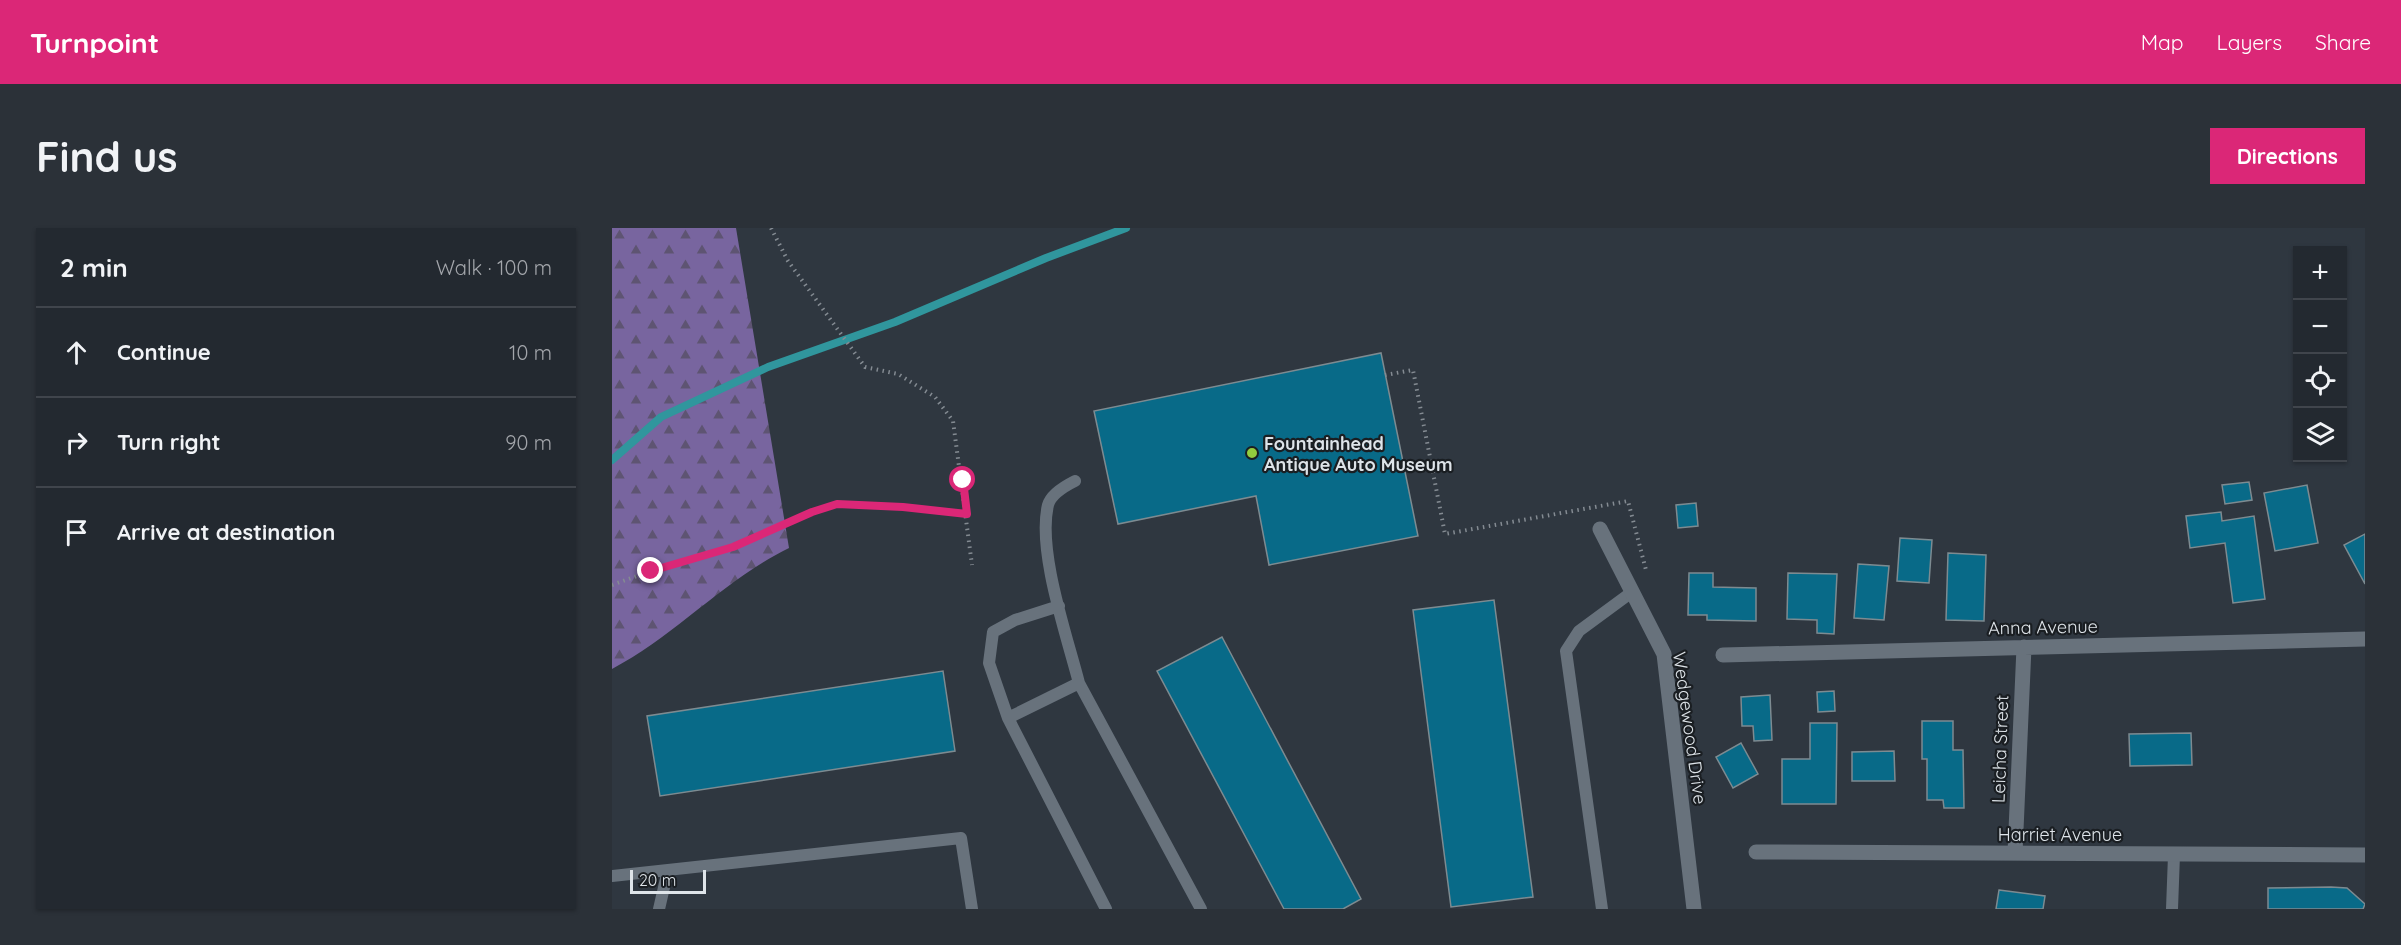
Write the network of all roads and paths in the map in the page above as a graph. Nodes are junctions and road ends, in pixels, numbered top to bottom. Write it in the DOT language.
graph roads {
  1 [pos="771,228"];
  2 [pos="1385,375"];
  3 [pos="1075,481"];
  4 [pos="967,514"];
  5 [pos="1600,529"];
  6 [pos="972,565"];
  7 [pos="1648,581"];
  8 [pos="612,585"];
  9 [pos="1632,592"];
  10 [pos="1059,606"];
  11 [pos="2365,639"];
  12 [pos="2024,647"];
  13 [pos="1723,655"];
  14 [pos="1079,683"];
  15 [pos="1008,718"];
  16 [pos="1755,852"];
  17 [pos="2015,853"];
  18 [pos="2174,855"];
  19 [pos="2365,855"];
  20 [pos="668,870"];
  21 [pos="612,876"];
  22 [pos="659,909"];
  23 [pos="972,909"];
  24 [pos="1106,909"];
  25 [pos="1202,909"];
  26 [pos="1602,909"];
  27 [pos="1694,909"];
  28 [pos="2172,909"];
  1 -- 4 [label="path"];
  2 -- 7 [label="path"];
  3 -- 10 [label="lane"];
  4 -- 6 [label="path"];
  4 -- 8 [label="path"];
  5 -- 9 [label="street, Wedgewood Drive"];
  9 -- 26 [label="lane"];
  9 -- 27 [label="street, Wedgewood Drive"];
  10 -- 14 [label="lane"];
  10 -- 15 [label="lane"];
  11 -- 12 [label="street, Anna Avenue"];
  12 -- 13 [label="street, Anna Avenue"];
  12 -- 17 [label="street, Leicha Street"];
  14 -- 15 [label="lane"];
  14 -- 25 [label="lane"];
  15 -- 24 [label="lane"];
  16 -- 17 [label="street, Harriet Avenue"];
  17 -- 18 [label="street, Harriet Avenue"];
  18 -- 19 [label="street, Harriet Avenue"];
  18 -- 28 [label="lane"];
  20 -- 21 [label="lane"];
  20 -- 22 [label="lane"];
  20 -- 23 [label="lane"];
}
